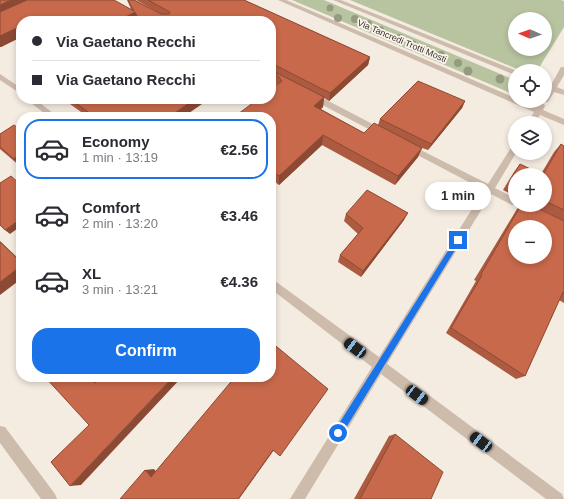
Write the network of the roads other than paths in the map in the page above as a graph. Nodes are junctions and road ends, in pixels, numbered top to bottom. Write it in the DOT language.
graph roads {
  1 [pos="280,0"];
  2 [pos="336,0"];
  3 [pos="564,69"];
  4 [pos="508,70"];
  5 [pos="0,76"];
  6 [pos="276,78"];
  7 [pos="552,83"];
  8 [pos="292,86"];
  9 [pos="16,88"];
  10 [pos="552,88"];
  11 [pos="306,93"];
  12 [pos="564,93"];
  13 [pos="508,98"];
  14 [pos="37,104"];
  15 [pos="531,108"];
  16 [pos="540,108"];
  17 [pos="538,111"];
  18 [pos="47,112"];
  19 [pos="535,116"];
  20 [pos="564,122"];
  21 [pos="508,159"];
  22 [pos="490,189"];
  23 [pos="508,198"];
  24 [pos="276,288"];
  25 [pos="379,366"];
  26 [pos="0,432"];
  27 [pos="50,499"];
  28 [pos="297,499"];
  29 [pos="557,499"];
  1 -- 13 [label="street, Via Tancredi Trotti Mosti"];
  2 -- 4 [label="street, Via Tancredi Trotti Mosti"];
  3 -- 7 [label="street"];
  5 -- 9 [label="street"];
  6 -- 8 [label="street"];
  10 -- 12 [label="street"];
  11 -- 22 [label="street"];
  14 -- 18 [label="street"];
  15 -- 17 [label="street, Via Tancredi Trotti Mosti"];
  16 -- 17 [label="street"];
  17 -- 19 [label="street"];
  17 -- 20 [label="street, Via Tancredi Trotti Mosti"];
  21 -- 22 [label="street"];
  22 -- 23 [label="street"];
  22 -- 25 [label="street"];
  24 -- 25 [label="street"];
  25 -- 28 [label="street"];
  25 -- 29 [label="street"];
  26 -- 27 [label="street"];
}
